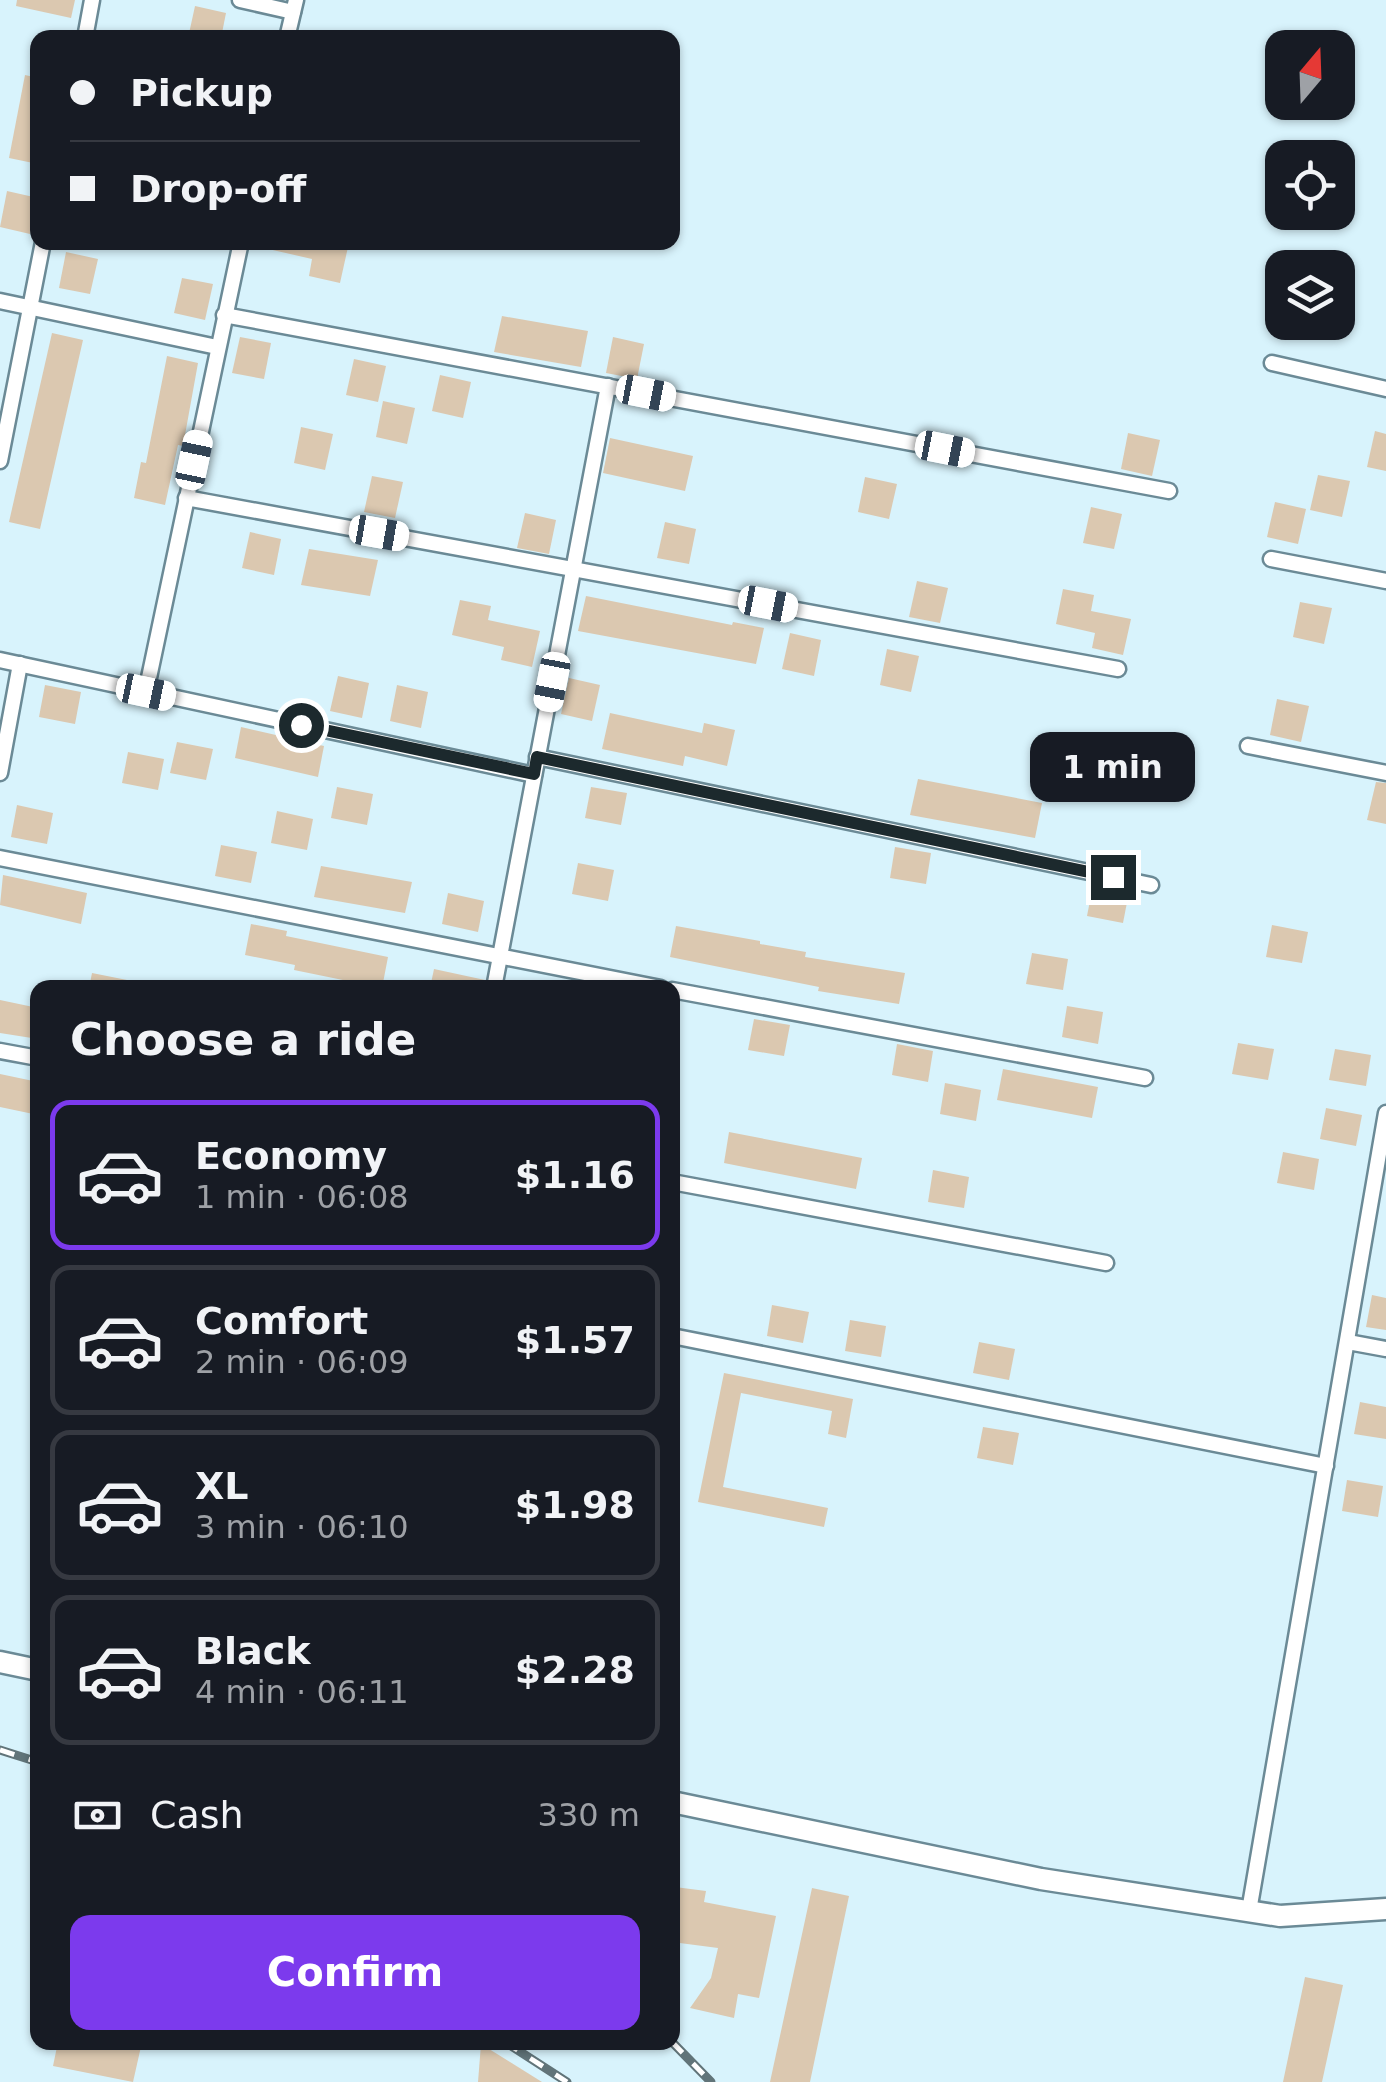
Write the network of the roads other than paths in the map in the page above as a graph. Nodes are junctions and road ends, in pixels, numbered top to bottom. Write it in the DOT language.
graph roads {
  1 [pos="92,0"];
  2 [pos="240,0"];
  3 [pos="294,6"];
  4 [pos="86,30"];
  5 [pos="41,250"];
  6 [pos="239,250"];
  7 [pos="0,300"];
  8 [pos="30,307"];
  9 [pos="224,315"];
  10 [pos="217,347"];
  11 [pos="1272,363"];
  12 [pos="608,386"];
  13 [pos="1386,390"];
  14 [pos="0,461"];
  15 [pos="1169,491"];
  16 [pos="186,498"];
  17 [pos="1271,559"];
  18 [pos="573,568"];
  19 [pos="1386,581"];
  20 [pos="0,660"];
  21 [pos="20,664"];
  22 [pos="1118,668"];
  23 [pos="146,692"];
  24 [pos="1248,746"];
  25 [pos="537,757"];
  26 [pos="0,773"];
  27 [pos="1386,773"];
  28 [pos="534,774"];
  29 [pos="0,858"];
  30 [pos="1151,885"];
  31 [pos="500,958"];
  32 [pos="496,980"];
  33 [pos="618,980"];
  34 [pos="680,991"];
  35 [pos="0,1051"];
  36 [pos="30,1057"];
  37 [pos="1145,1078"];
  38 [pos="1386,1113"];
  39 [pos="1383,1159"];
  40 [pos="680,1184"];
  41 [pos="1106,1264"];
  42 [pos="680,1338"];
  43 [pos="1348,1342"];
  44 [pos="1386,1348"];
  45 [pos="1326,1466"];
  46 [pos="0,1662"];
  47 [pos="30,1668"];
  48 [pos="680,1804"];
  49 [pos="1386,1909"];
  50 [pos="1249,1911"];
  1 -- 4 [label="street"];
  2 -- 3 [label="street"];
  5 -- 8 [label="street"];
  6 -- 9 [label="street"];
  7 -- 8 [label="street"];
  8 -- 10 [label="street"];
  8 -- 14 [label="street"];
  9 -- 10 [label="street"];
  9 -- 12 [label="street"];
  10 -- 16 [label="street"];
  11 -- 13 [label="street"];
  12 -- 15 [label="street"];
  12 -- 18 [label="street"];
  16 -- 18 [label="street"];
  16 -- 23 [label="street"];
  17 -- 19 [label="street"];
  18 -- 22 [label="street"];
  18 -- 25 [label="street"];
  20 -- 21 [label="street"];
  21 -- 23 [label="street"];
  21 -- 26 [label="street"];
  23 -- 28 [label="street"];
  24 -- 27 [label="street"];
  25 -- 28 [label="street"];
  25 -- 30 [label="street"];
  28 -- 31 [label="street"];
  29 -- 31 [label="street"];
  31 -- 32 [label="street"];
  31 -- 33 [label="street"];
  34 -- 37 [label="street"];
  35 -- 36 [label="street"];
  38 -- 39 [label="street"];
  39 -- 43 [label="street"];
  40 -- 41 [label="street"];
  42 -- 45 [label="street"];
  43 -- 44 [label="street"];
  43 -- 45 [label="street"];
  45 -- 50 [label="street"];
  46 -- 47 [label="main road"];
  48 -- 50 [label="main road"];
  49 -- 50 [label="main road"];
}
